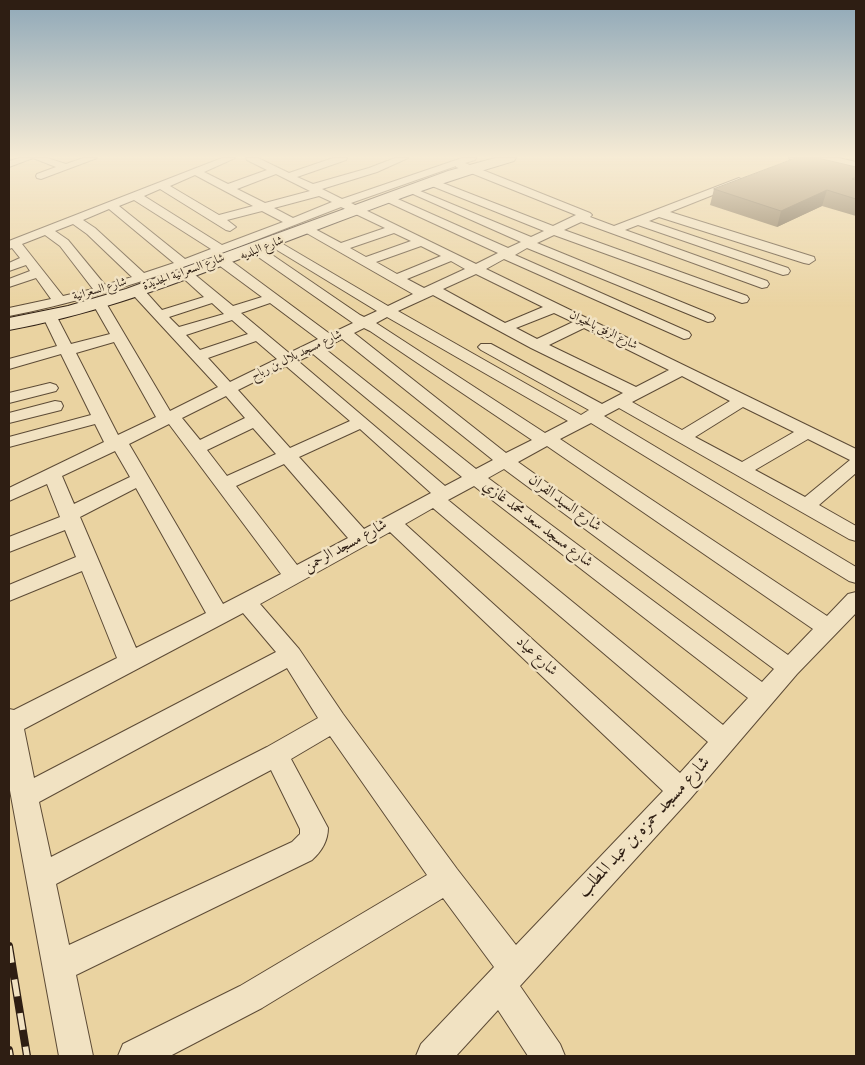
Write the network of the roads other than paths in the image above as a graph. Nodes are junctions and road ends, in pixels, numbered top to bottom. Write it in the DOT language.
graph roads {
  1 [pos="103,208"];
  2 [pos="113,208"];
  3 [pos="154,208"];
  4 [pos="199,208"];
  5 [pos="261,208"];
  6 [pos="265,208"];
  7 [pos="318,208"];
  8 [pos="338,208"];
  9 [pos="344,208"];
  10 [pos="345,208"];
  11 [pos="349,208"];
  12 [pos="352,208"];
  13 [pos="408,208"];
  14 [pos="458,208"];
  15 [pos="496,208"];
  16 [pos="558,208"];
  17 [pos="573,208"];
  18 [pos="671,208"];
  19 [pos="322,210"];
  20 [pos="660,212"];
  21 [pos="581,218"];
  22 [pos="74,219"];
  23 [pos="218,219"];
  24 [pos="638,221"];
  25 [pos="292,222"];
  26 [pos="395,229"];
  27 [pos="46,230"];
  28 [pos="615,230"];
  29 [pos="309,231"];
  30 [pos="555,231"];
  31 [pos="194,234"];
  32 [pos="249,238"];
  33 [pos="737,238"];
  34 [pos="421,242"];
  35 [pos="158,243"];
  36 [pos="530,243"];
  37 [pos="12,244"];
  38 [pos="276,244"];
  39 [pos="339,248"];
  40 [pos="715,248"];
  41 [pos="219,249"];
  42 [pos="258,251"];
  43 [pos="507,254"];
  44 [pos="452,256"];
  45 [pos="693,259"];
  46 [pos="28,260"];
  47 [pos="809,260"];
  48 [pos="364,262"];
  49 [pos="225,263"];
  50 [pos="9,267"];
  51 [pos="476,269"];
  52 [pos="185,270"];
  53 [pos="783,271"];
  54 [pos="666,272"];
  55 [pos="38,273"];
  56 [pos="140,277"];
  57 [pos="396,279"];
  58 [pos="9,283"];
  59 [pos="762,284"];
  60 [pos="101,290"];
  61 [pos="429,292"];
  62 [pos="140,294"];
  63 [pos="214,298"];
  64 [pos="271,298"];
  65 [pos="742,300"];
  66 [pos="60,301"];
  67 [pos="101,306"];
  68 [pos="555,307"];
  69 [pos="9,312"];
  70 [pos="389,312"];
  71 [pos="232,313"];
  72 [pos="160,315"];
  73 [pos="9,318"];
  74 [pos="708,318"];
  75 [pos="51,319"];
  76 [pos="585,322"];
  77 [pos="365,323"];
  78 [pos="9,326"];
  79 [pos="504,328"];
  80 [pos="176,333"];
  81 [pos="258,334"];
  82 [pos="684,335"];
  83 [pos="117,337"];
  84 [pos="329,340"];
  85 [pos="536,345"];
  86 [pos="486,347"];
  87 [pos="68,349"];
  88 [pos="198,356"];
  89 [pos="288,360"];
  90 [pos="9,364"];
  91 [pos="682,370"];
  92 [pos="50,388"];
  93 [pos="228,389"];
  94 [pos="9,398"];
  95 [pos="743,400"];
  96 [pos="55,406"];
  97 [pos="605,408"];
  98 [pos="101,417"];
  99 [pos="9,418"];
  100 [pos="169,418"];
  101 [pos="255,420"];
  102 [pos="362,422"];
  103 [pos="807,432"];
  104 [pos="682,437"];
  105 [pos="546,439"];
  106 [pos="9,442"];
  107 [pos="117,443"];
  108 [pos="197,448"];
  109 [pos="288,456"];
  110 [pos="856,456"];
  111 [pos="505,460"];
  112 [pos="856,464"];
  113 [pos="742,470"];
  114 [pos="52,474"];
  115 [pos="474,477"];
  116 [pos="140,479"];
  117 [pos="225,484"];
  118 [pos="9,495"];
  119 [pos="438,497"];
  120 [pos="806,506"];
  121 [pos="70,517"];
  122 [pos="391,522"];
  123 [pos="856,534"];
  124 [pos="361,539"];
  125 [pos="9,545"];
  126 [pos="88,560"];
  127 [pos="294,576"];
  128 [pos="856,576"];
  129 [pos="9,593"];
  130 [pos="856,600"];
  131 [pos="246,602"];
  132 [pos="218,616"];
  133 [pos="828,628"];
  134 [pos="290,654"];
  135 [pos="130,662"];
  136 [pos="789,668"];
  137 [pos="763,696"];
  138 [pos="9,721"];
  139 [pos="334,721"];
  140 [pos="724,742"];
  141 [pos="276,755"];
  142 [pos="681,791"];
  143 [pos="24,796"];
  144 [pos="40,877"];
  145 [pos="446,879"];
  146 [pos="58,967"];
  147 [pos="507,977"];
  148 [pos="76,1056"];
  149 [pos="135,1056"];
  150 [pos="433,1056"];
  151 [pos="548,1056"];
  1 -- 22 [label="street"];
  2 -- 35 [label="street"];
  3 -- 31 [label="street"];
  4 -- 23 [label="street"];
  5 -- 23 [label="street"];
  6 -- 25 [label="street"];
  7 -- 19 [label="street"];
  8 -- 19 [label="street, شارع السعرانية"];
  9 -- 73 [label="street, شارع السعرانية الجديدة"];
  10 -- 78 [label="street, شارع السعرانية الجديدة"];
  11 -- 29 [label="street, شارع البلديه"];
  12 -- 26 [label="street, شارع الرفق بالحيوان"];
  13 -- 43 [label="street"];
  14 -- 36 [label="street"];
  15 -- 30 [label="street"];
  16 -- 21 [label="street"];
  17 -- 21 [label="street"];
  18 -- 20 [label="street"];
  19 -- 25 [label="street, شارع السعرانية"];
  20 -- 24 [label="street"];
  20 -- 33 [label="street"];
  21 -- 28 [label="street"];
  21 -- 30 [label="street, شارع مسجد بلال بن رباح"];
  22 -- 27 [label="street"];
  22 -- 56 [label="street"];
  23 -- 32 [label="street"];
  24 -- 28 [label="street"];
  24 -- 40 [label="street"];
  25 -- 32 [label="street, شارع السعرانية"];
  26 -- 34 [label="street, شارع الرفق بالحيوان"];
  26 -- 39 [label="street"];
  27 -- 37 [label="street"];
  27 -- 60 [label="street"];
  28 -- 45 [label="street"];
  29 -- 38 [label="street, شارع البلديه"];
  29 -- 39 [label="street"];
  30 -- 36 [label="street, شارع مسجد بلال بن رباح"];
  30 -- 54 [label="street"];
  31 -- 35 [label="street"];
  31 -- 41 [label="street"];
  32 -- 41 [label="street, شارع السعرانية"];
  33 -- 40 [label="street"];
  33 -- 47 [label="street"];
  34 -- 44 [label="street, شارع الرفق بالحيوان"];
  34 -- 48 [label="street"];
  35 -- 52 [label="street"];
  36 -- 43 [label="street, شارع مسجد بلال بن رباح"];
  36 -- 74 [label="street"];
  37 -- 46 [label="street"];
  38 -- 42 [label="street, شارع البلديه"];
  38 -- 70 [label="street"];
  39 -- 48 [label="street"];
  40 -- 45 [label="street"];
  40 -- 53 [label="street"];
  41 -- 52 [label="street, شارع السعرانية"];
  42 -- 49 [label="street, شارع البلديه"];
  42 -- 77 [label="street"];
  43 -- 51 [label="street, شارع مسجد بلال بن رباح"];
  43 -- 82 [label="street"];
  44 -- 51 [label="street, شارع الرفق بالحيوان"];
  44 -- 57 [label="street"];
  45 -- 54 [label="street"];
  45 -- 59 [label="street"];
  46 -- 50 [label="street"];
  46 -- 55 [label="street"];
  48 -- 57 [label="street"];
  49 -- 52 [label="street, شارع البلديه"];
  49 -- 64 [label="street"];
  51 -- 61 [label="street, شارع مسجد بلال بن رباح"];
  51 -- 68 [label="street, شارع الرفق بالحيوان"];
  52 -- 56 [label="street, شارع السعرانية"];
  52 -- 62 [label="street, شارع البلديه"];
  52 -- 63 [label="street"];
  54 -- 65 [label="street"];
  55 -- 58 [label="street"];
  55 -- 66 [label="street"];
  56 -- 60 [label="street, شارع السعرانية"];
  57 -- 61 [label="street"];
  60 -- 66 [label="street, شارع السعرانية"];
  61 -- 70 [label="street, شارع مسجد بلال بن رباح"];
  61 -- 79 [label="street"];
  62 -- 67 [label="street, شارع البلديه"];
  62 -- 72 [label="street"];
  63 -- 71 [label="street"];
  63 -- 72 [label="street"];
  64 -- 71 [label="street"];
  64 -- 84 [label="street"];
  66 -- 69 [label="street, شارع السعرانية"];
  67 -- 75 [label="street, شارع البلديه"];
  67 -- 83 [label="street"];
  68 -- 76 [label="street, شارع الرفق بالحيوان"];
  68 -- 79 [label="street"];
  70 -- 77 [label="street, شارع مسجد بلال بن رباح"];
  70 -- 97 [label="street"];
  71 -- 80 [label="street"];
  71 -- 81 [label="street"];
  72 -- 80 [label="street"];
  75 -- 78 [label="street, شارع البلديه"];
  75 -- 87 [label="street"];
  76 -- 85 [label="street"];
  76 -- 91 [label="street, شارع الرفق بالحيوان"];
  77 -- 84 [label="street, شارع مسجد بلال بن رباح"];
  77 -- 105 [label="street"];
  79 -- 85 [label="street"];
  80 -- 88 [label="street"];
  81 -- 88 [label="street"];
  81 -- 89 [label="street"];
  83 -- 87 [label="street"];
  83 -- 100 [label="street"];
  84 -- 89 [label="street, شارع مسجد بلال بن رباح"];
  84 -- 111 [label="street, شارع السيد الفران"];
  84 -- 115 [label="street, شارع مسجد سعد محمد غازي"];
  85 -- 97 [label="street"];
  86 -- 97 [label="street"];
  87 -- 90 [label="street"];
  87 -- 98 [label="street"];
  88 -- 93 [label="street"];
  89 -- 93 [label="street, شارع مسجد بلال بن رباح"];
  89 -- 102 [label="street"];
  91 -- 95 [label="street, شارع الرفق بالحيوان"];
  91 -- 97 [label="street, شارع مسجد الرحمن"];
  92 -- 94 [label="street"];
  93 -- 100 [label="street, شارع مسجد بلال بن رباح"];
  93 -- 101 [label="street"];
  95 -- 103 [label="street, شارع الرفق بالحيوان"];
  95 -- 104 [label="street"];
  96 -- 99 [label="street"];
  97 -- 104 [label="street"];
  97 -- 105 [label="street, شارع مسجد الرحمن"];
  97 -- 128 [label="street"];
  98 -- 106 [label="street"];
  98 -- 107 [label="street"];
  100 -- 107 [label="street, شارع مسجد بلال بن رباح"];
  100 -- 108 [label="street"];
  101 -- 108 [label="street"];
  101 -- 109 [label="street"];
  102 -- 109 [label="street"];
  102 -- 119 [label="street"];
  103 -- 110 [label="street, شارع الرفق بالحيوان"];
  103 -- 113 [label="street"];
  104 -- 113 [label="street"];
  105 -- 111 [label="street, شارع مسجد الرحمن"];
  105 -- 133 [label="street"];
  107 -- 114 [label="street, شارع مسجد بلال بن رباح"];
  107 -- 116 [label="street"];
  108 -- 117 [label="street"];
  109 -- 117 [label="street"];
  109 -- 124 [label="street"];
  111 -- 115 [label="street, شارع مسجد الرحمن"];
  111 -- 136 [label="street, شارع السيد الفران"];
  112 -- 120 [label="street"];
  113 -- 120 [label="street"];
  114 -- 118 [label="street, شارع مسجد بلال بن رباح"];
  114 -- 121 [label="street"];
  115 -- 119 [label="street, شارع مسجد الرحمن"];
  115 -- 137 [label="street, شارع مسجد سعد محمد غازي"];
  116 -- 121 [label="street"];
  116 -- 132 [label="street"];
  117 -- 127 [label="street"];
  119 -- 122 [label="street, شارع مسجد الرحمن"];
  119 -- 140 [label="street"];
  120 -- 123 [label="street"];
  121 -- 125 [label="street"];
  121 -- 126 [label="street"];
  122 -- 124 [label="street, شارع مسجد الرحمن"];
  122 -- 142 [label="street, شارع عياد"];
  124 -- 127 [label="street, شارع مسجد الرحمن"];
  126 -- 129 [label="street"];
  126 -- 135 [label="street"];
  127 -- 131 [label="street, شارع مسجد الرحمن"];
  130 -- 133 [label="street, شارع مسجد حمزه بن عبد المطلب"];
  131 -- 132 [label="street, شارع مسجد الرحمن"];
  131 -- 134 [label="street"];
  132 -- 135 [label="street, شارع مسجد الرحمن"];
  133 -- 136 [label="street, شارع مسجد حمزه بن عبد المطلب"];
  134 -- 139 [label="street"];
  134 -- 143 [label="street"];
  135 -- 138 [label="street, شارع مسجد الرحمن"];
  136 -- 137 [label="street, شارع مسجد حمزه بن عبد المطلب"];
  137 -- 140 [label="street, شارع مسجد حمزه بن عبد المطلب"];
  138 -- 143 [label="street"];
  139 -- 141 [label="street"];
  139 -- 145 [label="street"];
  140 -- 142 [label="street, شارع مسجد حمزه بن عبد المطلب"];
  141 -- 144 [label="street"];
  141 -- 146 [label="street"];
  142 -- 147 [label="street, شارع مسجد حمزه بن عبد المطلب"];
  143 -- 144 [label="street"];
  144 -- 146 [label="street"];
  145 -- 147 [label="street"];
  145 -- 149 [label="street"];
  146 -- 148 [label="street"];
  147 -- 150 [label="street, شارع مسجد حمزه بن عبد المطلب"];
  147 -- 151 [label="street"];
}
